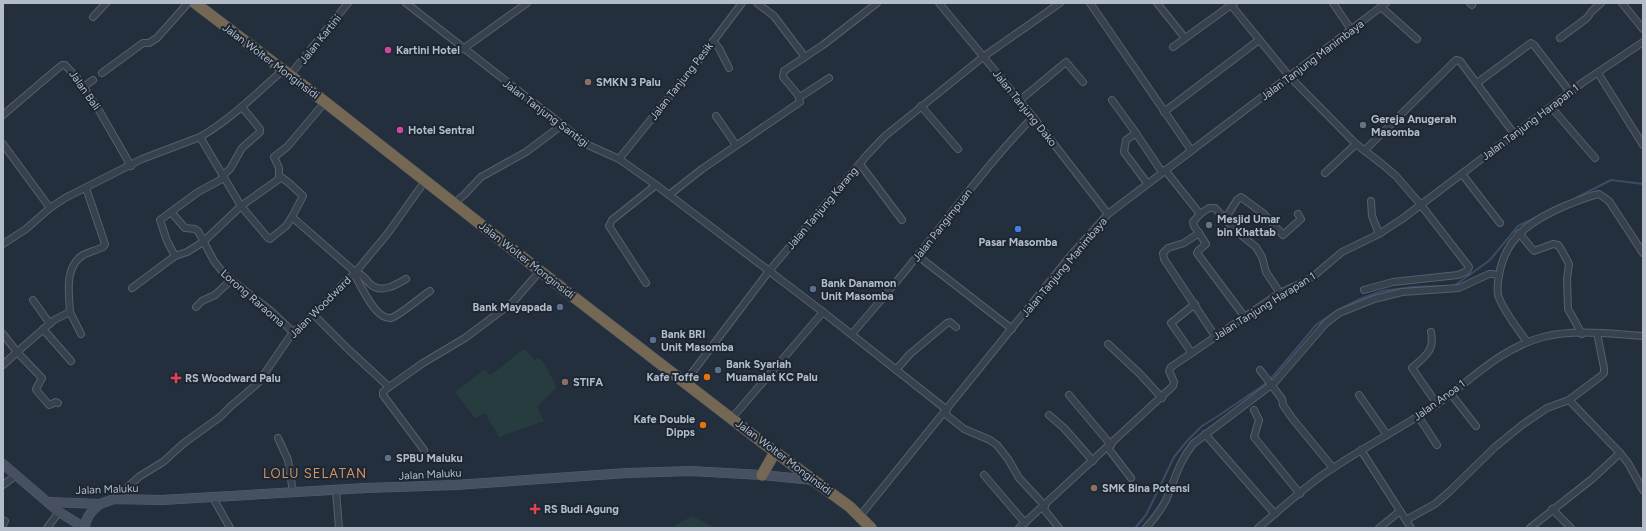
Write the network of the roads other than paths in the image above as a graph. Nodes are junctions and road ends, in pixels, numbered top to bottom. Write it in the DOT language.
graph roads {
  1 [pos="106,3"];
  2 [pos="188,3"];
  3 [pos="195,3"];
  4 [pos="348,3"];
  5 [pos="406,3"];
  6 [pos="527,3"];
  7 [pos="742,3"];
  8 [pos="757,3"];
  9 [pos="877,3"];
  10 [pos="939,3"];
  11 [pos="1060,3"];
  12 [pos="1090,3"];
  13 [pos="1157,3"];
  14 [pos="1333,3"];
  15 [pos="1601,3"];
  16 [pos="1622,3"];
  17 [pos="1233,4"];
  18 [pos="1384,5"];
  19 [pos="93,17"];
  20 [pos="1643,29"];
  21 [pos="1352,30"];
  22 [pos="1185,38"];
  23 [pos="1560,38"];
  24 [pos="1417,39"];
  25 [pos="1259,40"];
  26 [pos="713,41"];
  27 [pos="1643,42"];
  28 [pos="1173,47"];
  29 [pos="463,49"];
  30 [pos="983,56"];
  31 [pos="805,57"];
  32 [pos="729,68"];
  33 [pos="287,72"];
  34 [pos="102,73"];
  35 [pos="1598,73"];
  36 [pos="1289,76"];
  37 [pos="829,78"];
  38 [pos="93,80"];
  39 [pos="1083,82"];
  40 [pos="1477,83"];
  41 [pos="83,87"];
  42 [pos="1570,92"];
  43 [pos="800,97"];
  44 [pos="1112,100"];
  45 [pos="1019,101"];
  46 [pos="325,102"];
  47 [pos="921,106"];
  48 [pos="1551,106"];
  49 [pos="242,107"];
  50 [pos="1164,112"];
  51 [pos="3,115"];
  52 [pos="716,116"];
  53 [pos="1033,117"];
  54 [pos="562,126"];
  55 [pos="1136,132"];
  56 [pos="1514,135"];
  57 [pos="200,137"];
  58 [pos="3,144"];
  59 [pos="1356,144"];
  60 [pos="736,145"];
  61 [pos="1643,145"];
  62 [pos="958,149"];
  63 [pos="1191,150"];
  64 [pos="1365,150"];
  65 [pos="1595,158"];
  66 [pos="619,159"];
  67 [pos="860,164"];
  68 [pos="131,166"];
  69 [pos="1163,171"];
  70 [pos="1325,173"];
  71 [pos="1462,174"];
  72 [pos="223,177"];
  73 [pos="280,177"];
  74 [pos="425,181"];
  75 [pos="1147,184"];
  76 [pos="656,185"];
  77 [pos="86,188"];
  78 [pos="669,195"];
  79 [pos="1371,201"];
  80 [pos="454,203"];
  81 [pos="1421,205"];
  82 [pos="241,206"];
  83 [pos="50,208"];
  84 [pos="171,212"];
  85 [pos="1108,214"];
  86 [pos="1200,214"];
  87 [pos="1298,214"];
  88 [pos="292,217"];
  89 [pos="1225,219"];
  90 [pos="902,220"];
  91 [pos="1500,223"];
  92 [pos="1199,233"];
  93 [pos="1520,233"];
  94 [pos="1379,234"];
  95 [pos="1643,241"];
  96 [pos="203,242"];
  97 [pos="3,244"];
  98 [pos="1638,245"];
  99 [pos="1643,253"];
  100 [pos="175,256"];
  101 [pos="918,256"];
  102 [pos="540,271"];
  103 [pos="769,271"];
  104 [pos="355,273"];
  105 [pos="1499,276"];
  106 [pos="406,279"];
  107 [pos="231,280"];
  108 [pos="646,283"];
  109 [pos="132,288"];
  110 [pos="430,290"];
  111 [pos="1364,290"];
  112 [pos="1280,293"];
  113 [pos="33,300"];
  114 [pos="1195,304"];
  115 [pos="196,307"];
  116 [pos="70,311"];
  117 [pos="823,312"];
  118 [pos="314,315"];
  119 [pos="1244,316"];
  120 [pos="50,324"];
  121 [pos="956,327"];
  122 [pos="43,329"];
  123 [pos="1012,329"];
  124 [pos="293,332"];
  125 [pos="1431,332"];
  126 [pos="1597,333"];
  127 [pos="3,334"];
  128 [pos="81,334"];
  129 [pos="852,334"];
  130 [pos="1582,334"];
  131 [pos="1215,336"];
  132 [pos="1643,336"];
  133 [pos="1527,342"];
  134 [pos="1108,344"];
  135 [pos="17,352"];
  136 [pos="1191,352"];
  137 [pos="71,361"];
  138 [pos="3,365"];
  139 [pos="896,370"];
  140 [pos="1262,373"];
  141 [pos="685,382"];
  142 [pos="1270,384"];
  143 [pos="389,387"];
  144 [pos="1451,394"];
  145 [pos="1069,395"];
  146 [pos="1359,395"];
  147 [pos="1162,398"];
  148 [pos="1570,400"];
  149 [pos="58,403"];
  150 [pos="1437,404"];
  151 [pos="1254,410"];
  152 [pos="945,412"];
  153 [pos="1050,414"];
  154 [pos="1418,416"];
  155 [pos="732,418"];
  156 [pos="1476,426"];
  157 [pos="1205,434"];
  158 [pos="1387,435"];
  159 [pos="278,438"];
  160 [pos="1437,445"];
  161 [pos="1109,447"];
  162 [pos="424,450"];
  163 [pos="1361,450"];
  164 [pos="775,452"];
  165 [pos="1620,452"];
  166 [pos="1093,461"];
  167 [pos="3,464"];
  168 [pos="1333,468"];
  169 [pos="762,475"];
  170 [pos="984,475"];
  171 [pos="15,476"];
  172 [pos="1131,478"];
  173 [pos="813,480"];
  174 [pos="3,485"];
  175 [pos="336,490"];
  176 [pos="1643,490"];
  177 [pos="293,492"];
  178 [pos="1300,494"];
  179 [pos="212,496"];
  180 [pos="114,499"];
  181 [pos="48,502"];
  182 [pos="100,504"];
  183 [pos="1044,507"];
  184 [pos="1552,509"];
  185 [pos="1400,511"];
  186 [pos="59,512"];
  187 [pos="1275,514"];
  188 [pos="860,516"];
  189 [pos="1406,520"];
  190 [pos="1025,523"];
  191 [pos="48,528"];
  192 [pos="85,528"];
  193 [pos="230,528"];
  194 [pos="339,528"];
  195 [pos="871,528"];
  196 [pos="1020,528"];
  197 [pos="1059,528"];
  198 [pos="1146,528"];
  199 [pos="1258,528"];
  200 [pos="1378,528"];
  201 [pos="1411,528"];
  202 [pos="1530,528"];
  203 [pos="1571,528"];
  1 -- 19 [label="street"];
  2 -- 34 [label="street"];
  3 -- 33 [label="highway, Jalan Wolter Monginsidi"];
  4 -- 33 [label="street, Jalan Kartini"];
  5 -- 29 [label="street, Jalan Tanjung Santigi"];
  6 -- 29 [label="street"];
  7 -- 26 [label="street, Jalan Tanjung Pesik"];
  8 -- 31 [label="street"];
  9 -- 31 [label="street"];
  10 -- 30 [label="street, Jalan Tanjung Dako"];
  11 -- 30 [label="street, Jalan Tanjung Karang"];
  12 -- 50 [label="street"];
  13 -- 22 [label="street"];
  14 -- 21 [label="street"];
  15 -- 23 [label="street"];
  16 -- 20 [label="street"];
  17 -- 22 [label="street"];
  17 -- 25 [label="street"];
  18 -- 21 [label="street, Jalan Tanjung Manimbaya"];
  18 -- 24 [label="street"];
  21 -- 36 [label="street, Jalan Tanjung Manimbaya"];
  22 -- 28 [label="street"];
  25 -- 36 [label="street"];
  25 -- 50 [label="street"];
  26 -- 32 [label="street"];
  26 -- 66 [label="street, Jalan Tanjung Pesik"];
  27 -- 35 [label="street, Jalan Tanjung Harapan 1"];
  29 -- 54 [label="street, Jalan Tanjung Santigi"];
  30 -- 45 [label="street, Jalan Tanjung Dako"];
  30 -- 47 [label="street, Jalan Tanjung Karang"];
  31 -- 43 [label="street"];
  33 -- 46 [label="highway, Jalan Wolter Monginsidi"];
  33 -- 49 [label="street"];
  35 -- 42 [label="street, Jalan Tanjung Harapan 1"];
  35 -- 61 [label="street"];
  36 -- 59 [label="street"];
  36 -- 63 [label="street, Jalan Tanjung Manimbaya"];
  37 -- 43 [label="street"];
  38 -- 41 [label="street"];
  39 -- 45 [label="street"];
  40 -- 42 [label="street"];
  40 -- 56 [label="street"];
  40 -- 64 [label="street"];
  41 -- 51 [label="street, Jalan Bali"];
  41 -- 68 [label="street, Jalan Bali"];
  42 -- 48 [label="street, Jalan Tanjung Harapan 1"];
  43 -- 60 [label="street"];
  44 -- 55 [label="street"];
  45 -- 53 [label="street, Jalan Tanjung Dako"];
  46 -- 73 [label="street"];
  46 -- 74 [label="highway, Jalan Wolter Monginsidi"];
  47 -- 62 [label="street"];
  47 -- 67 [label="street, Jalan Tanjung Karang"];
  48 -- 56 [label="street, Jalan Tanjung Harapan 1"];
  48 -- 65 [label="street"];
  49 -- 57 [label="street"];
  49 -- 72 [label="street"];
  50 -- 63 [label="street"];
  52 -- 60 [label="street"];
  53 -- 85 [label="street, Jalan Tanjung Dako"];
  53 -- 101 [label="street, Jalan Pangimpuan"];
  54 -- 66 [label="street, Jalan Tanjung Santigi"];
  54 -- 80 [label="street"];
  55 -- 69 [label="street"];
  55 -- 75 [label="street"];
  56 -- 71 [label="street, Jalan Tanjung Harapan 1"];
  57 -- 68 [label="street"];
  57 -- 72 [label="street"];
  58 -- 83 [label="street"];
  59 -- 64 [label="street"];
  59 -- 70 [label="street"];
  60 -- 78 [label="street"];
  63 -- 69 [label="street, Jalan Tanjung Manimbaya"];
  64 -- 81 [label="street"];
  66 -- 76 [label="street, Jalan Tanjung Santigi"];
  67 -- 90 [label="street"];
  67 -- 103 [label="street, Jalan Tanjung Karang"];
  68 -- 77 [label="street"];
  69 -- 75 [label="street, Jalan Tanjung Manimbaya"];
  69 -- 86 [label="street"];
  71 -- 81 [label="street, Jalan Tanjung Harapan 1"];
  71 -- 91 [label="street"];
  72 -- 82 [label="street"];
  72 -- 84 [label="street"];
  73 -- 82 [label="street"];
  73 -- 88 [label="street"];
  74 -- 80 [label="highway, Jalan Wolter Monginsidi"];
  74 -- 104 [label="street, Jalan Woodward"];
  75 -- 85 [label="street, Jalan Tanjung Manimbaya"];
  76 -- 78 [label="street, Jalan Tanjung Santigi"];
  76 -- 108 [label="street"];
  77 -- 83 [label="street"];
  77 -- 116 [label="street"];
  78 -- 103 [label="street, Jalan Tanjung Santigi"];
  79 -- 94 [label="street"];
  80 -- 102 [label="highway, Jalan Wolter Monginsidi"];
  81 -- 94 [label="street, Jalan Tanjung Harapan 1"];
  81 -- 111 [label="street"];
  82 -- 88 [label="street"];
  82 -- 96 [label="street"];
  83 -- 97 [label="street"];
  84 -- 96 [label="street, Lorong Raraoma"];
  84 -- 100 [label="street"];
  85 -- 123 [label="street, Jalan Tanjung Manimbaya"];
  86 -- 89 [label="street"];
  86 -- 92 [label="street"];
  87 -- 89 [label="street"];
  88 -- 104 [label="street"];
  89 -- 112 [label="street"];
  92 -- 114 [label="street"];
  92 -- 119 [label="street"];
  93 -- 98 [label="street"];
  93 -- 105 [label="street"];
  93 -- 130 [label="street"];
  94 -- 112 [label="street, Jalan Tanjung Harapan 1"];
  95 -- 98 [label="street"];
  96 -- 100 [label="street"];
  96 -- 107 [label="street, Lorong Raraoma"];
  98 -- 99 [label="street"];
  100 -- 109 [label="street"];
  101 -- 123 [label="street"];
  101 -- 129 [label="street, Jalan Pangimpuan"];
  102 -- 141 [label="highway, Jalan Wolter Monginsidi"];
  102 -- 143 [label="street"];
  103 -- 117 [label="street"];
  103 -- 141 [label="street, Jalan Tanjung Karang"];
  104 -- 106 [label="street"];
  104 -- 110 [label="street"];
  104 -- 118 [label="street, Jalan Woodward"];
  105 -- 133 [label="street"];
  105 -- 142 [label="street"];
  107 -- 115 [label="street"];
  107 -- 124 [label="street, Lorong Raraoma"];
  112 -- 119 [label="street, Jalan Tanjung Harapan 1"];
  113 -- 120 [label="street"];
  114 -- 131 [label="street"];
  114 -- 136 [label="street"];
  116 -- 120 [label="street"];
  116 -- 128 [label="street"];
  117 -- 129 [label="street"];
  117 -- 155 [label="street"];
  118 -- 124 [label="street, Jalan Woodward"];
  118 -- 143 [label="street"];
  119 -- 131 [label="street, Jalan Tanjung Harapan 1"];
  120 -- 122 [label="street"];
  121 -- 139 [label="street"];
  122 -- 135 [label="street"];
  122 -- 137 [label="street"];
  123 -- 152 [label="street, Jalan Tanjung Manimbaya"];
  124 -- 180 [label="street, Jalan Woodward"];
  125 -- 150 [label="street"];
  126 -- 130 [label="street, Jalan Anoa 1"];
  126 -- 132 [label="street, Jalan Anoa 1"];
  126 -- 148 [label="street"];
  127 -- 135 [label="street"];
  129 -- 139 [label="street"];
  130 -- 133 [label="street, Jalan Anoa 1"];
  131 -- 136 [label="street, Jalan Tanjung Harapan 1"];
  133 -- 144 [label="street, Jalan Anoa 1"];
  134 -- 147 [label="street"];
  135 -- 138 [label="street"];
  135 -- 149 [label="street"];
  136 -- 147 [label="street, Jalan Tanjung Harapan 1"];
  139 -- 152 [label="street"];
  140 -- 142 [label="street"];
  141 -- 155 [label="highway, Jalan Wolter Monginsidi"];
  142 -- 157 [label="street"];
  142 -- 168 [label="street"];
  143 -- 162 [label="street"];
  144 -- 150 [label="street, Jalan Anoa 1"];
  144 -- 156 [label="street"];
  145 -- 161 [label="street"];
  146 -- 158 [label="street"];
  147 -- 161 [label="street, Jalan Tanjung Harapan 1"];
  148 -- 165 [label="street"];
  148 -- 189 [label="street"];
  150 -- 154 [label="street, Jalan Anoa 1"];
  151 -- 178 [label="street"];
  152 -- 183 [label="street"];
  152 -- 188 [label="street, Jalan Tanjung Manimbaya"];
  153 -- 166 [label="street"];
  154 -- 158 [label="street, Jalan Anoa 1"];
  154 -- 160 [label="street"];
  155 -- 164 [label="highway, Jalan Wolter Monginsidi"];
  157 -- 187 [label="street"];
  157 -- 198 [label="street"];
  158 -- 163 [label="street, Jalan Anoa 1"];
  159 -- 177 [label="street"];
  161 -- 166 [label="street, Jalan Tanjung Harapan 1"];
  161 -- 172 [label="street"];
  163 -- 168 [label="street, Jalan Anoa 1"];
  163 -- 185 [label="street"];
  164 -- 169 [label="highway"];
  164 -- 173 [label="highway, Jalan Wolter Monginsidi"];
  165 -- 176 [label="street"];
  165 -- 184 [label="street"];
  166 -- 183 [label="street, Jalan Tanjung Harapan 1"];
  167 -- 171 [label="main road"];
  168 -- 178 [label="street, Jalan Anoa 1"];
  169 -- 173 [label="main road, Jalan Maluku"];
  169 -- 175 [label="main road, Jalan Maluku"];
  170 -- 190 [label="street"];
  171 -- 174 [label="street"];
  171 -- 181 [label="main road"];
  173 -- 188 [label="highway, Jalan Wolter Monginsidi"];
  175 -- 177 [label="main road, Jalan Maluku"];
  175 -- 194 [label="street"];
  177 -- 179 [label="main road, Jalan Maluku"];
  178 -- 187 [label="street, Jalan Anoa 1"];
  179 -- 180 [label="main road, Jalan Maluku"];
  179 -- 193 [label="street"];
  180 -- 182 [label="main road, Jalan Maluku"];
  181 -- 182 [label="main road, Jalan Maluku"];
  181 -- 186 [label="main road"];
  182 -- 192 [label="main road"];
  183 -- 190 [label="street, Jalan Tanjung Harapan 1"];
  183 -- 197 [label="street"];
  184 -- 202 [label="street"];
  184 -- 203 [label="street"];
  185 -- 189 [label="street"];
  185 -- 200 [label="street"];
  186 -- 191 [label="street"];
  186 -- 192 [label="main road"];
  187 -- 199 [label="street, Jalan Anoa 1"];
  188 -- 195 [label="highway, Jalan Wolter Monginsidi"];
  189 -- 201 [label="street"];
  190 -- 196 [label="street, Jalan Tanjung Harapan 1"];
}
